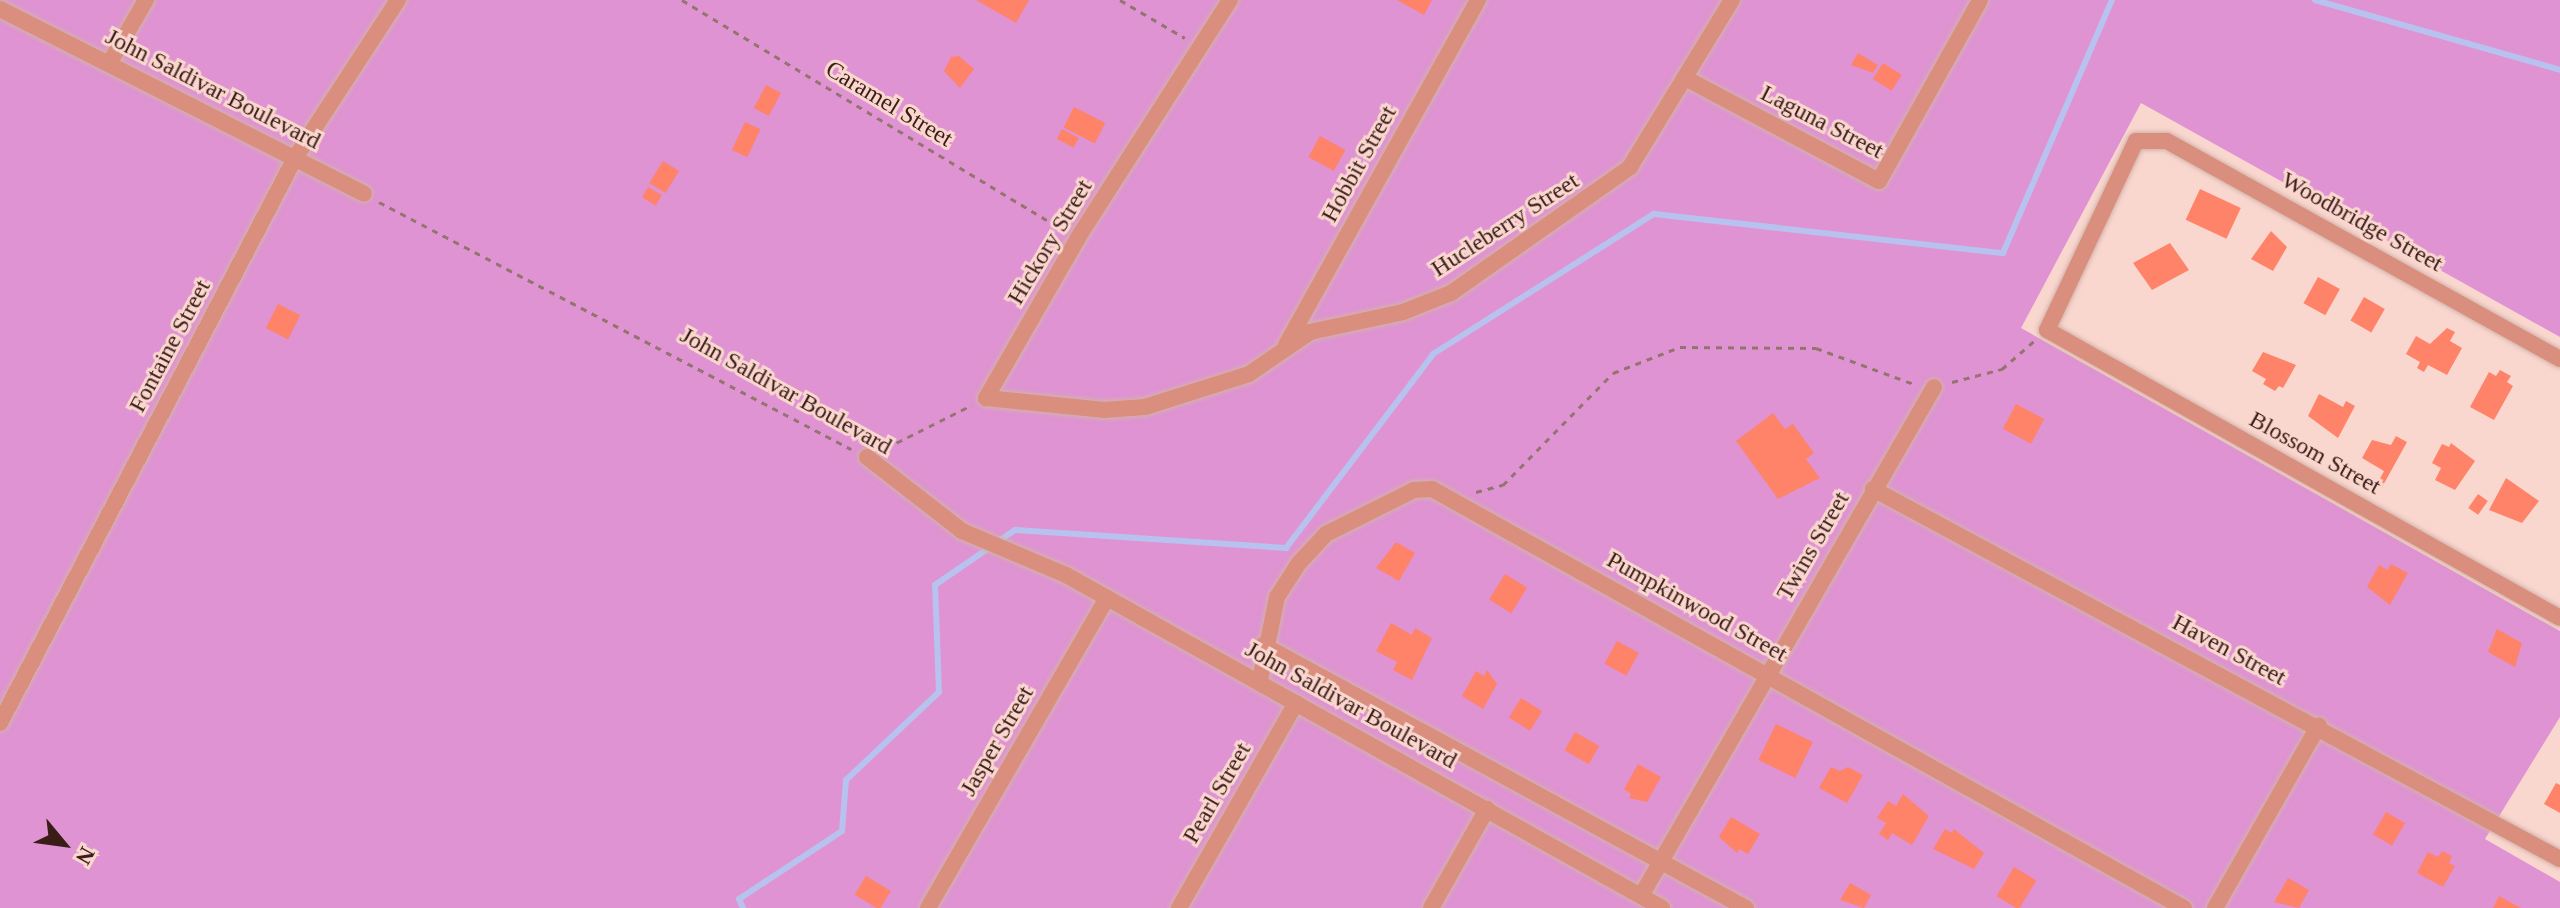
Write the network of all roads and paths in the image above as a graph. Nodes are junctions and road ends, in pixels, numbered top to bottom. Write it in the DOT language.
graph roads {
  1 [pos="146,0"];
  2 [pos="398,0"];
  3 [pos="682,0"];
  4 [pos="1120,0"];
  5 [pos="1230,0"];
  6 [pos="1478,0"];
  7 [pos="1732,0"];
  8 [pos="1980,0"];
  9 [pos="0,9"];
  10 [pos="1202,48"];
  11 [pos="110,62"];
  12 [pos="1687,79"];
  13 [pos="295,158"];
  14 [pos="364,194"];
  15 [pos="1078,238"];
  16 [pos="2047,330"];
  17 [pos="1283,352"];
  18 [pos="2560,359"];
  19 [pos="1934,387"];
  20 [pos="986,398"];
  21 [pos="867,457"];
  22 [pos="1873,489"];
  23 [pos="1454,497"];
  24 [pos="1107,598"];
  25 [pos="2560,618"];
  26 [pos="1263,645"];
  27 [pos="1768,674"];
  28 [pos="1260,680"];
  29 [pos="1296,703"];
  30 [pos="0,723"];
  31 [pos="2319,725"];
  32 [pos="1487,809"];
  33 [pos="2560,859"];
  34 [pos="1661,860"];
  35 [pos="1641,896"];
  36 [pos="928,908"];
  37 [pos="1179,908"];
  38 [pos="1431,908"];
  39 [pos="1662,908"];
  40 [pos="1746,908"];
  41 [pos="2184,908"];
  42 [pos="2215,908"];
  1 -- 11 [label="street"];
  2 -- 13 [label="street, Fontaine Street"];
  3 -- 15 [label="path, Caramel Street"];
  4 -- 10 [label="path"];
  5 -- 10 [label="street, Hickory Street"];
  6 -- 17 [label="street, Hobbit Street"];
  7 -- 12 [label="street, Hucleberry Street"];
  8 -- 12 [label="street, Laguna Street"];
  9 -- 11 [label="street, John Saldivar Boulevard"];
  10 -- 15 [label="street, Hickory Street"];
  11 -- 13 [label="street, John Saldivar Boulevard"];
  12 -- 17 [label="street, Hucleberry Street"];
  13 -- 14 [label="street, John Saldivar Boulevard"];
  13 -- 30 [label="street, Fontaine Street"];
  14 -- 21 [label="path, John Saldivar Boulevard"];
  15 -- 20 [label="street, Hickory Street"];
  16 -- 18 [label="street, Woodbridge Street"];
  16 -- 19 [label="path"];
  16 -- 25 [label="street, Blossom Street"];
  17 -- 20 [label="street, Hucleberry Street"];
  19 -- 22 [label="street, Twins Street"];
  19 -- 23 [label="path"];
  20 -- 21 [label="path"];
  21 -- 24 [label="street, John Saldivar Boulevard"];
  22 -- 27 [label="street, Twins Street"];
  22 -- 31 [label="street, Haven Street"];
  23 -- 26 [label="street, Pumpkinwood Street"];
  23 -- 27 [label="street, Pumpkinwood Street"];
  24 -- 28 [label="street, John Saldivar Boulevard"];
  24 -- 36 [label="street, Jasper Street"];
  26 -- 28 [label="street, Pumpkinwood Street"];
  26 -- 34 [label="street, John Saldivar Boulevard"];
  27 -- 34 [label="street, Twins Street"];
  27 -- 41 [label="street, Pumpkinwood Street"];
  28 -- 29 [label="street, John Saldivar Boulevard"];
  29 -- 32 [label="street, John Saldivar Boulevard"];
  29 -- 37 [label="street, Pearl Street"];
  31 -- 33 [label="street, Haven Street"];
  31 -- 42 [label="street"];
  32 -- 35 [label="street, John Saldivar Boulevard"];
  32 -- 38 [label="street"];
  34 -- 35 [label="street, Twins Street"];
  34 -- 40 [label="street, John Saldivar Boulevard"];
  35 -- 39 [label="street, John Saldivar Boulevard"];
}
